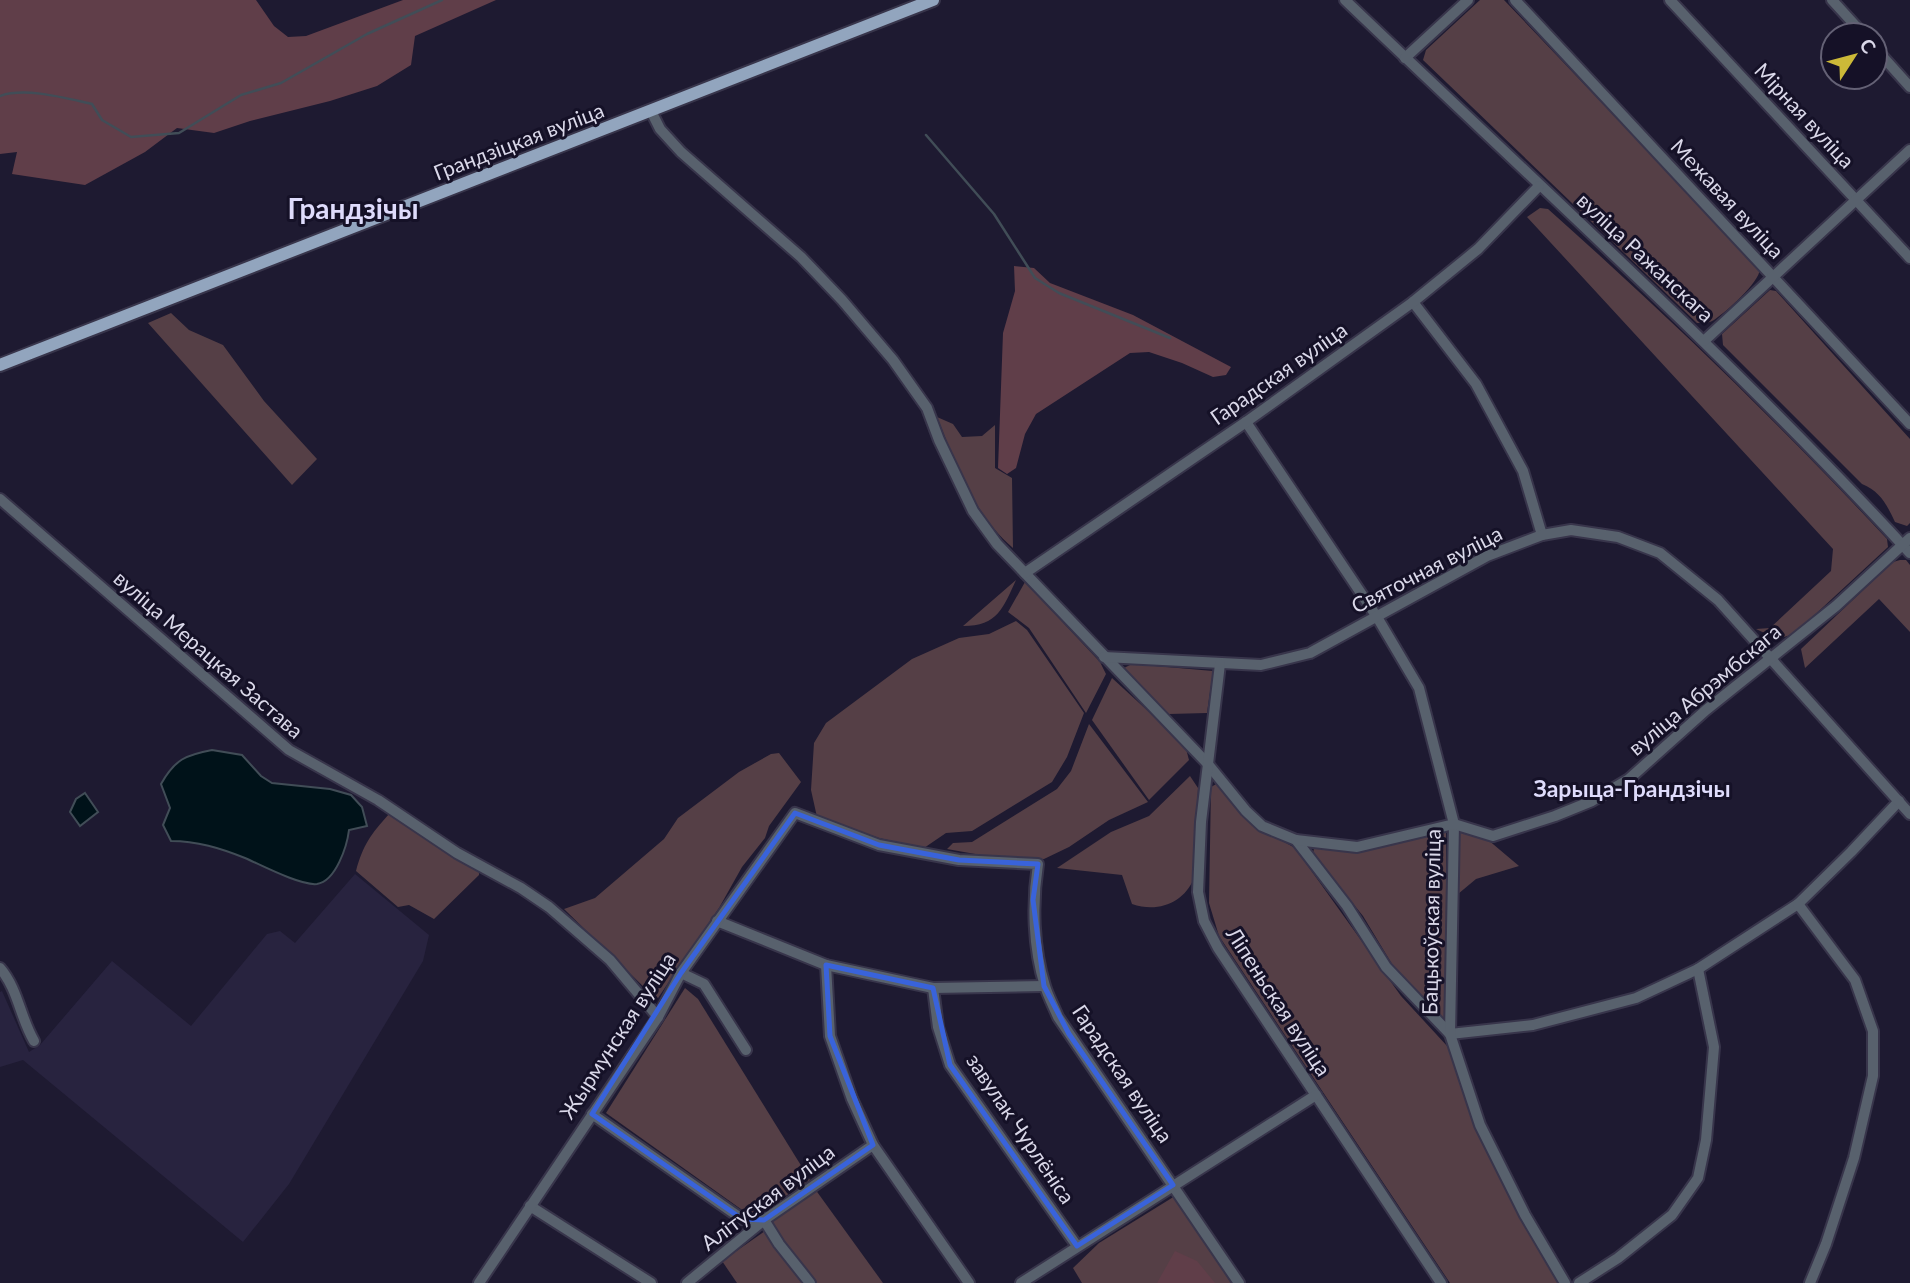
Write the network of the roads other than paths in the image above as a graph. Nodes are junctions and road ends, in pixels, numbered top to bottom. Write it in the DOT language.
graph roads {
  1 [pos="933,0"];
  2 [pos="1345,0"];
  3 [pos="1468,0"];
  4 [pos="1515,0"];
  5 [pos="1670,0"];
  6 [pos="1832,0"];
  7 [pos="1851,21"];
  8 [pos="1405,58"];
  9 [pos="1889,64"];
  10 [pos="1910,87"];
  11 [pos="651,111"];
  12 [pos="1910,150"];
  13 [pos="1539,186"];
  14 [pos="1855,201"];
  15 [pos="1910,258"];
  16 [pos="1773,277"];
  17 [pos="1413,302"];
  18 [pos="1704,341"];
  19 [pos="0,365"];
  20 [pos="1246,422"];
  21 [pos="1910,424"];
  22 [pos="0,499"];
  23 [pos="1542,536"];
  24 [pos="1908,545"];
  25 [pos="1026,572"];
  26 [pos="1377,617"];
  27 [pos="1104,657"];
  28 [pos="1772,657"];
  29 [pos="1220,664"];
  30 [pos="1207,763"];
  31 [pos="1899,801"];
  32 [pos="795,813"];
  33 [pos="1910,814"];
  34 [pos="1454,824"];
  35 [pos="1296,840"];
  36 [pos="1798,904"];
  37 [pos="717,921"];
  38 [pos="826,965"];
  39 [pos="0,968"];
  40 [pos="1698,969"];
  41 [pos="681,972"];
  42 [pos="1044,986"];
  43 [pos="933,988"];
  44 [pos="658,1017"];
  45 [pos="1450,1034"];
  46 [pos="34,1041"];
  47 [pos="746,1050"];
  48 [pos="1316,1095"];
  49 [pos="592,1114"];
  50 [pos="873,1145"];
  51 [pos="1174,1185"];
  52 [pos="530,1206"];
  53 [pos="764,1220"];
  54 [pos="1077,1246"];
  55 [pos="479,1283"];
  56 [pos="650,1283"];
  57 [pos="687,1283"];
  58 [pos="810,1283"];
  59 [pos="969,1283"];
  60 [pos="1021,1283"];
  61 [pos="1239,1283"];
  62 [pos="1441,1283"];
  63 [pos="1566,1283"];
  64 [pos="1579,1283"];
  65 [pos="1810,1283"];
  1 -- 11 [label="main road, Грандзіцкая вуліца"];
  2 -- 8 [label="street, вуліца Ражанскага"];
  3 -- 8 [label="street"];
  4 -- 16 [label="street, Межавая вуліца"];
  5 -- 14 [label="street, Мірная вуліца"];
  6 -- 7 [label="street"];
  8 -- 13 [label="street, вуліца Ражанскага"];
  9 -- 10 [label="street"];
  11 -- 19 [label="main road, Грандзіцкая вуліца"];
  11 -- 25 [label="street"];
  12 -- 14 [label="street"];
  13 -- 17 [label="street, Гарадская вуліца"];
  13 -- 18 [label="street, вуліца Ражанскага"];
  14 -- 15 [label="street, Мірная вуліца"];
  14 -- 16 [label="street"];
  16 -- 18 [label="street"];
  16 -- 21 [label="street, Межавая вуліца"];
  17 -- 20 [label="street, Гарадская вуліца"];
  17 -- 23 [label="street"];
  18 -- 24 [label="street, вуліца Ражанскага"];
  20 -- 25 [label="street, Гарадская вуліца"];
  20 -- 26 [label="street, Бацькоўская вуліца"];
  22 -- 44 [label="street, вуліца Мерацкая Застава"];
  23 -- 26 [label="street, Святочная вуліца"];
  23 -- 28 [label="street, Святочная вуліца"];
  24 -- 28 [label="street, вуліца Абрэмбскага"];
  25 -- 27 [label="street"];
  26 -- 29 [label="street, Святочная вуліца"];
  26 -- 34 [label="street, Бацькоўская вуліца"];
  27 -- 29 [label="street, Святочная вуліца"];
  27 -- 30 [label="street"];
  28 -- 31 [label="street, Святочная вуліца"];
  28 -- 34 [label="street, вуліца Абрэмбскага"];
  29 -- 30 [label="street, Ліпеньская вуліца"];
  30 -- 35 [label="street"];
  30 -- 48 [label="street, Ліпеньская вуліца"];
  31 -- 33 [label="street, Святочная вуліца"];
  31 -- 36 [label="street"];
  32 -- 37 [label="street, Жырмунская вуліца"];
  32 -- 42 [label="street, Гарадская вуліца"];
  34 -- 35 [label="street"];
  34 -- 45 [label="street, Бацькоўская вуліца"];
  35 -- 45 [label="street"];
  36 -- 40 [label="street"];
  36 -- 65 [label="street"];
  37 -- 38 [label="street"];
  37 -- 41 [label="street, Жырмунская вуліца"];
  38 -- 43 [label="street"];
  38 -- 50 [label="street"];
  39 -- 46 [label="street"];
  40 -- 45 [label="street"];
  40 -- 64 [label="street"];
  41 -- 44 [label="street, Жырмунская вуліца"];
  41 -- 47 [label="street"];
  42 -- 43 [label="street"];
  42 -- 51 [label="street, Гарадская вуліца"];
  43 -- 54 [label="street, завулак Чурлёніса"];
  44 -- 49 [label="street, Жырмунская вуліца"];
  45 -- 63 [label="street, Бацькоўская вуліца"];
  48 -- 51 [label="street"];
  48 -- 62 [label="street, Ліпеньская вуліца"];
  49 -- 52 [label="street, Жырмунская вуліца"];
  49 -- 53 [label="street"];
  50 -- 53 [label="street, Алітуская вуліца"];
  50 -- 59 [label="street"];
  51 -- 54 [label="street"];
  51 -- 61 [label="street, Гарадская вуліца"];
  52 -- 55 [label="street, Жырмунская вуліца"];
  52 -- 56 [label="street"];
  53 -- 57 [label="street, Алітуская вуліца"];
  53 -- 58 [label="street"];
  54 -- 60 [label="street"];
}
